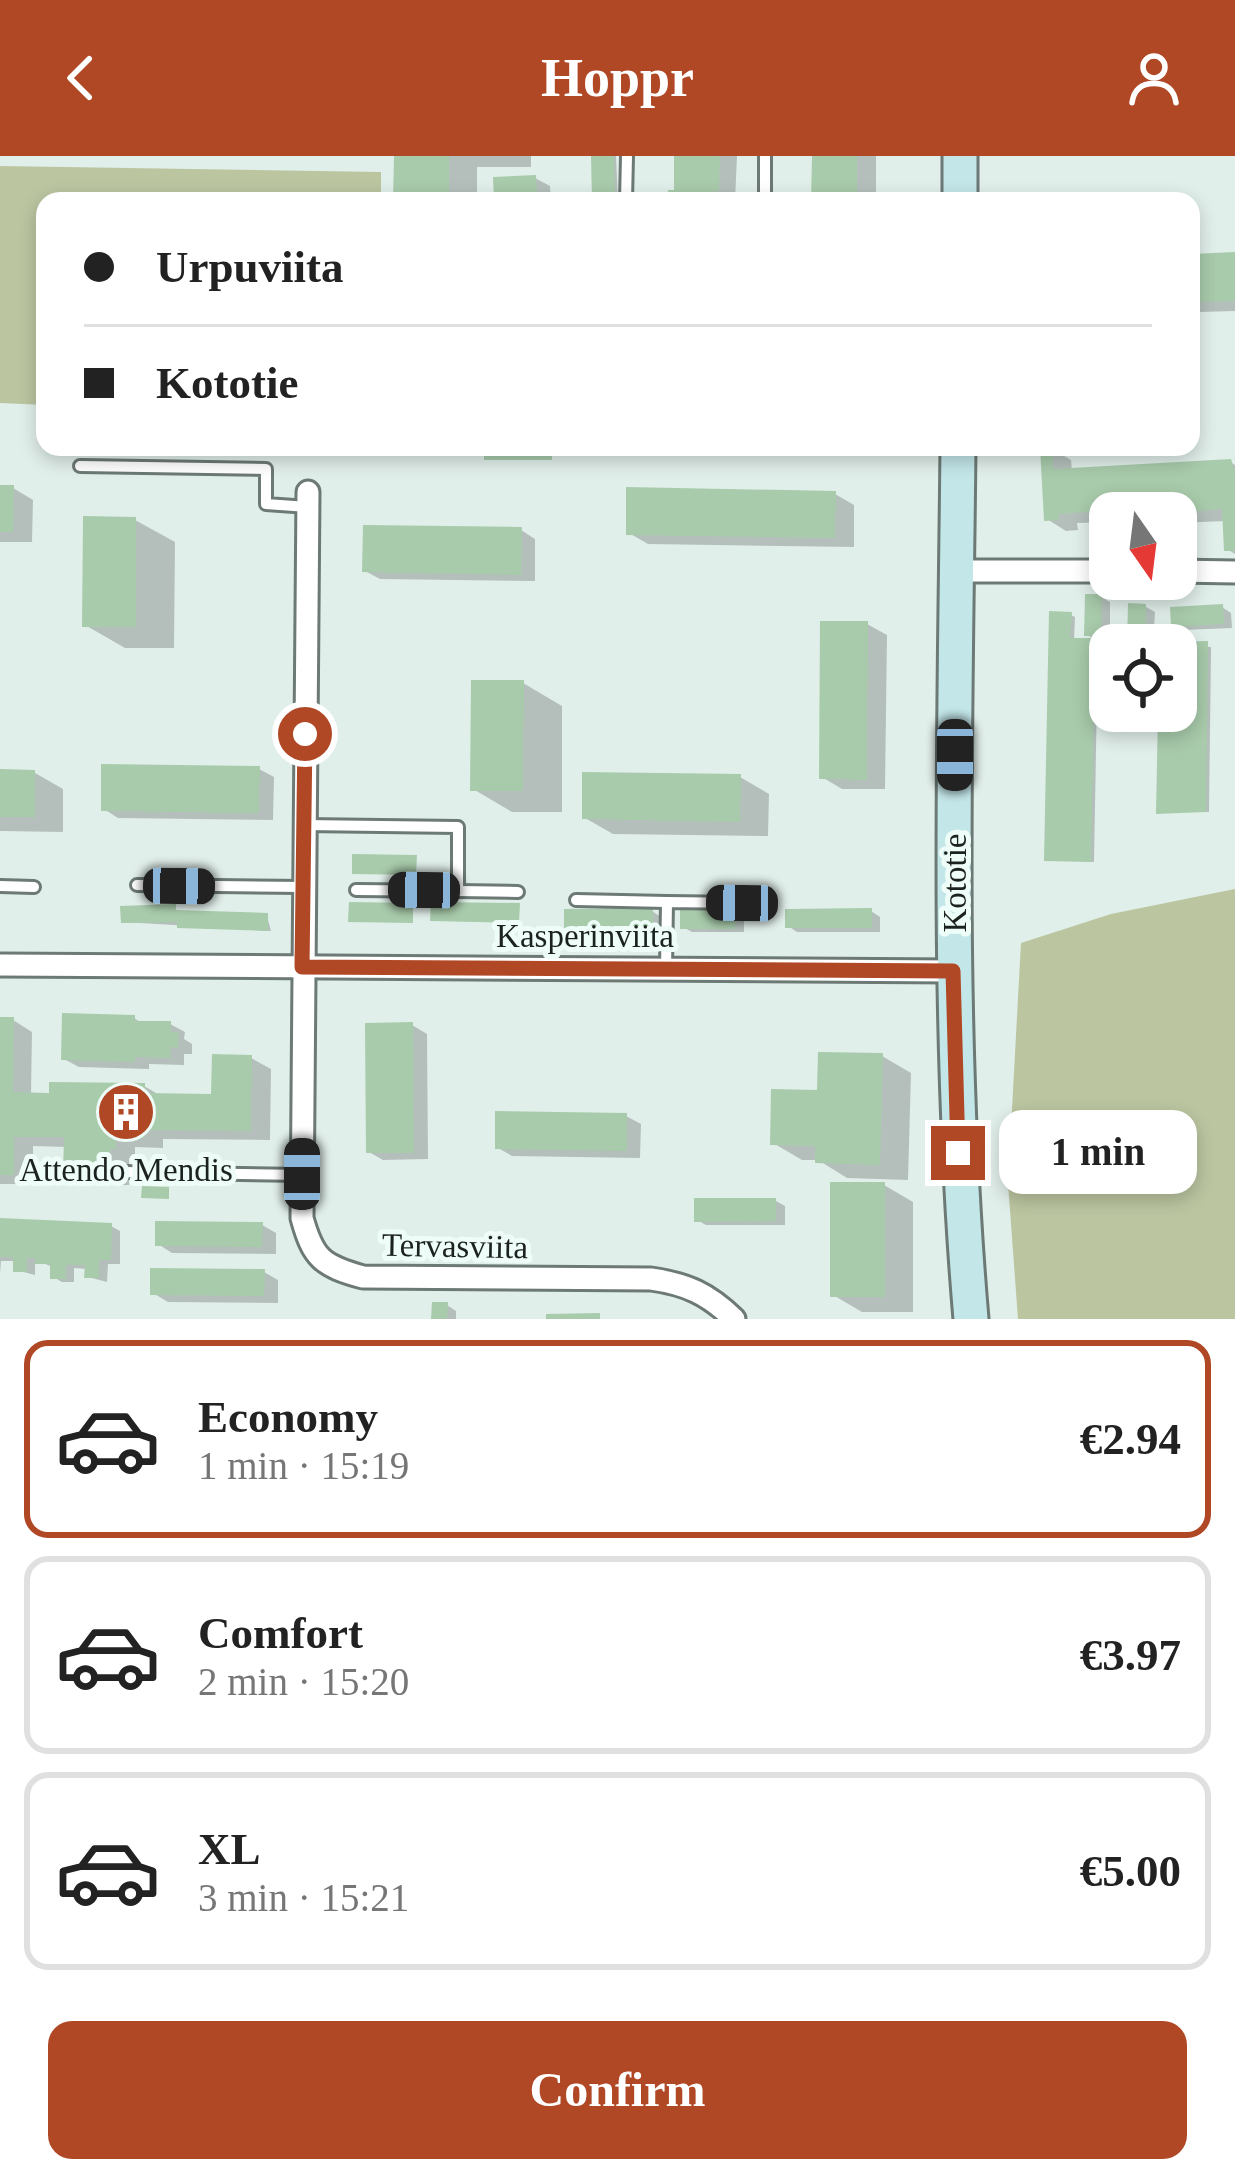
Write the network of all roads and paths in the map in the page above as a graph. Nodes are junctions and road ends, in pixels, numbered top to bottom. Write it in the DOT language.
graph roads {
  1 [pos="627,156"];
  2 [pos="765,156"];
  3 [pos="960,156"];
  4 [pos="626,192"];
  5 [pos="765,192"];
  6 [pos="960,192"];
  7 [pos="958,456"];
  8 [pos="80,466"];
  9 [pos="308,500"];
  10 [pos="956,571"];
  11 [pos="1089,571"];
  12 [pos="1197,572"];
  13 [pos="1235,572"];
  14 [pos="304,825"];
  15 [pos="137,885"];
  16 [pos="0,886"];
  17 [pos="34,886"];
  18 [pos="303,887"];
  19 [pos="356,890"];
  20 [pos="458,891"];
  21 [pos="518,892"];
  22 [pos="576,900"];
  23 [pos="667,902"];
  24 [pos="742,903"];
  25 [pos="0,965"];
  26 [pos="302,967"];
  27 [pos="666,969"];
  28 [pos="953,971"];
  29 [pos="125,1172"];
  30 [pos="302,1174"];
  31 [pos="734,1319"];
  32 [pos="971,1319"];
  1 -- 4 [label="lane"];
  2 -- 5 [label="lane"];
  3 -- 6 [label="street"];
  7 -- 10 [label="street, Kototie"];
  8 -- 9 [label="lane"];
  9 -- 14 [label="street, Tervasviita"];
  10 -- 11 [label="street"];
  10 -- 28 [label="street, Kototie"];
  12 -- 13 [label="street"];
  14 -- 18 [label="street, Tervasviita"];
  14 -- 20 [label="lane"];
  15 -- 18 [label="lane"];
  16 -- 17 [label="lane"];
  18 -- 26 [label="street, Tervasviita"];
  19 -- 20 [label="lane"];
  20 -- 21 [label="lane"];
  22 -- 23 [label="lane"];
  23 -- 24 [label="lane"];
  23 -- 27 [label="lane"];
  25 -- 26 [label="street, Kasperinviita"];
  26 -- 27 [label="street, Kasperinviita"];
  26 -- 30 [label="street, Tervasviita"];
  27 -- 28 [label="street, Kasperinviita"];
  28 -- 32 [label="street, Kototie"];
  29 -- 30 [label="lane"];
  30 -- 31 [label="street, Tervasviita"];
}
